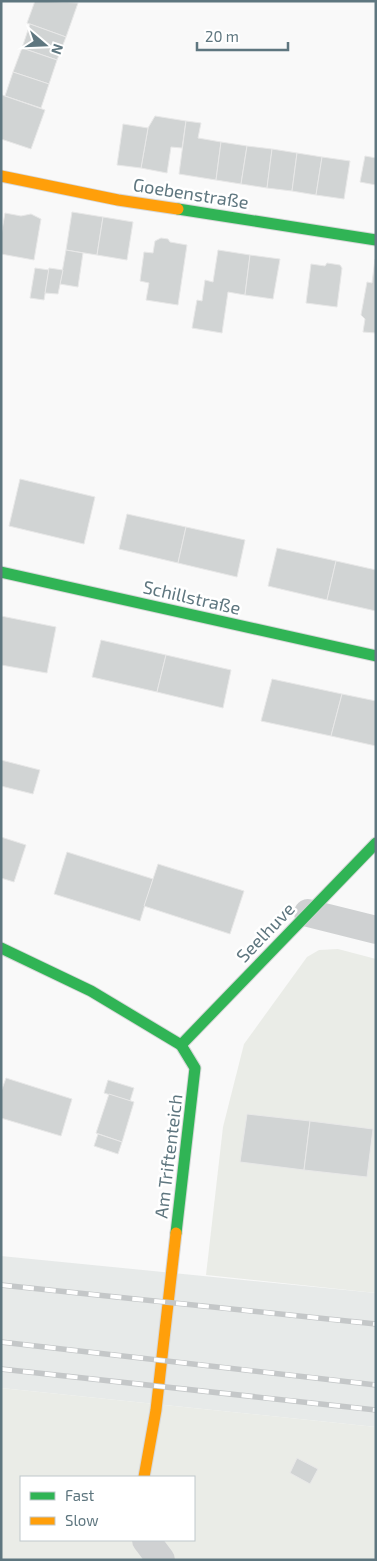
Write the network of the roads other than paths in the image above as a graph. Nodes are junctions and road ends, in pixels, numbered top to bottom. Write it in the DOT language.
graph roads {
  1 [pos="1,176"];
  2 [pos="376,240"];
  3 [pos="1,572"];
  4 [pos="376,656"];
  5 [pos="376,843"];
  6 [pos="308,912"];
  7 [pos="376,930"];
  8 [pos="1,948"];
  9 [pos="181,1045"];
  10 [pos="144,1476"];
  11 [pos="147,1541"];
  12 [pos="160,1560"];
  1 -- 2 [label="street, Goebenstraße"];
  3 -- 4 [label="street, Schillstraße"];
  5 -- 6 [label="street, Seelhuve"];
  6 -- 7 [label="street"];
  6 -- 9 [label="street, Seelhuve"];
  8 -- 9 [label="street, Am Triftenteich"];
  9 -- 10 [label="street, Am Triftenteich"];
  11 -- 12 [label="street"];
}
